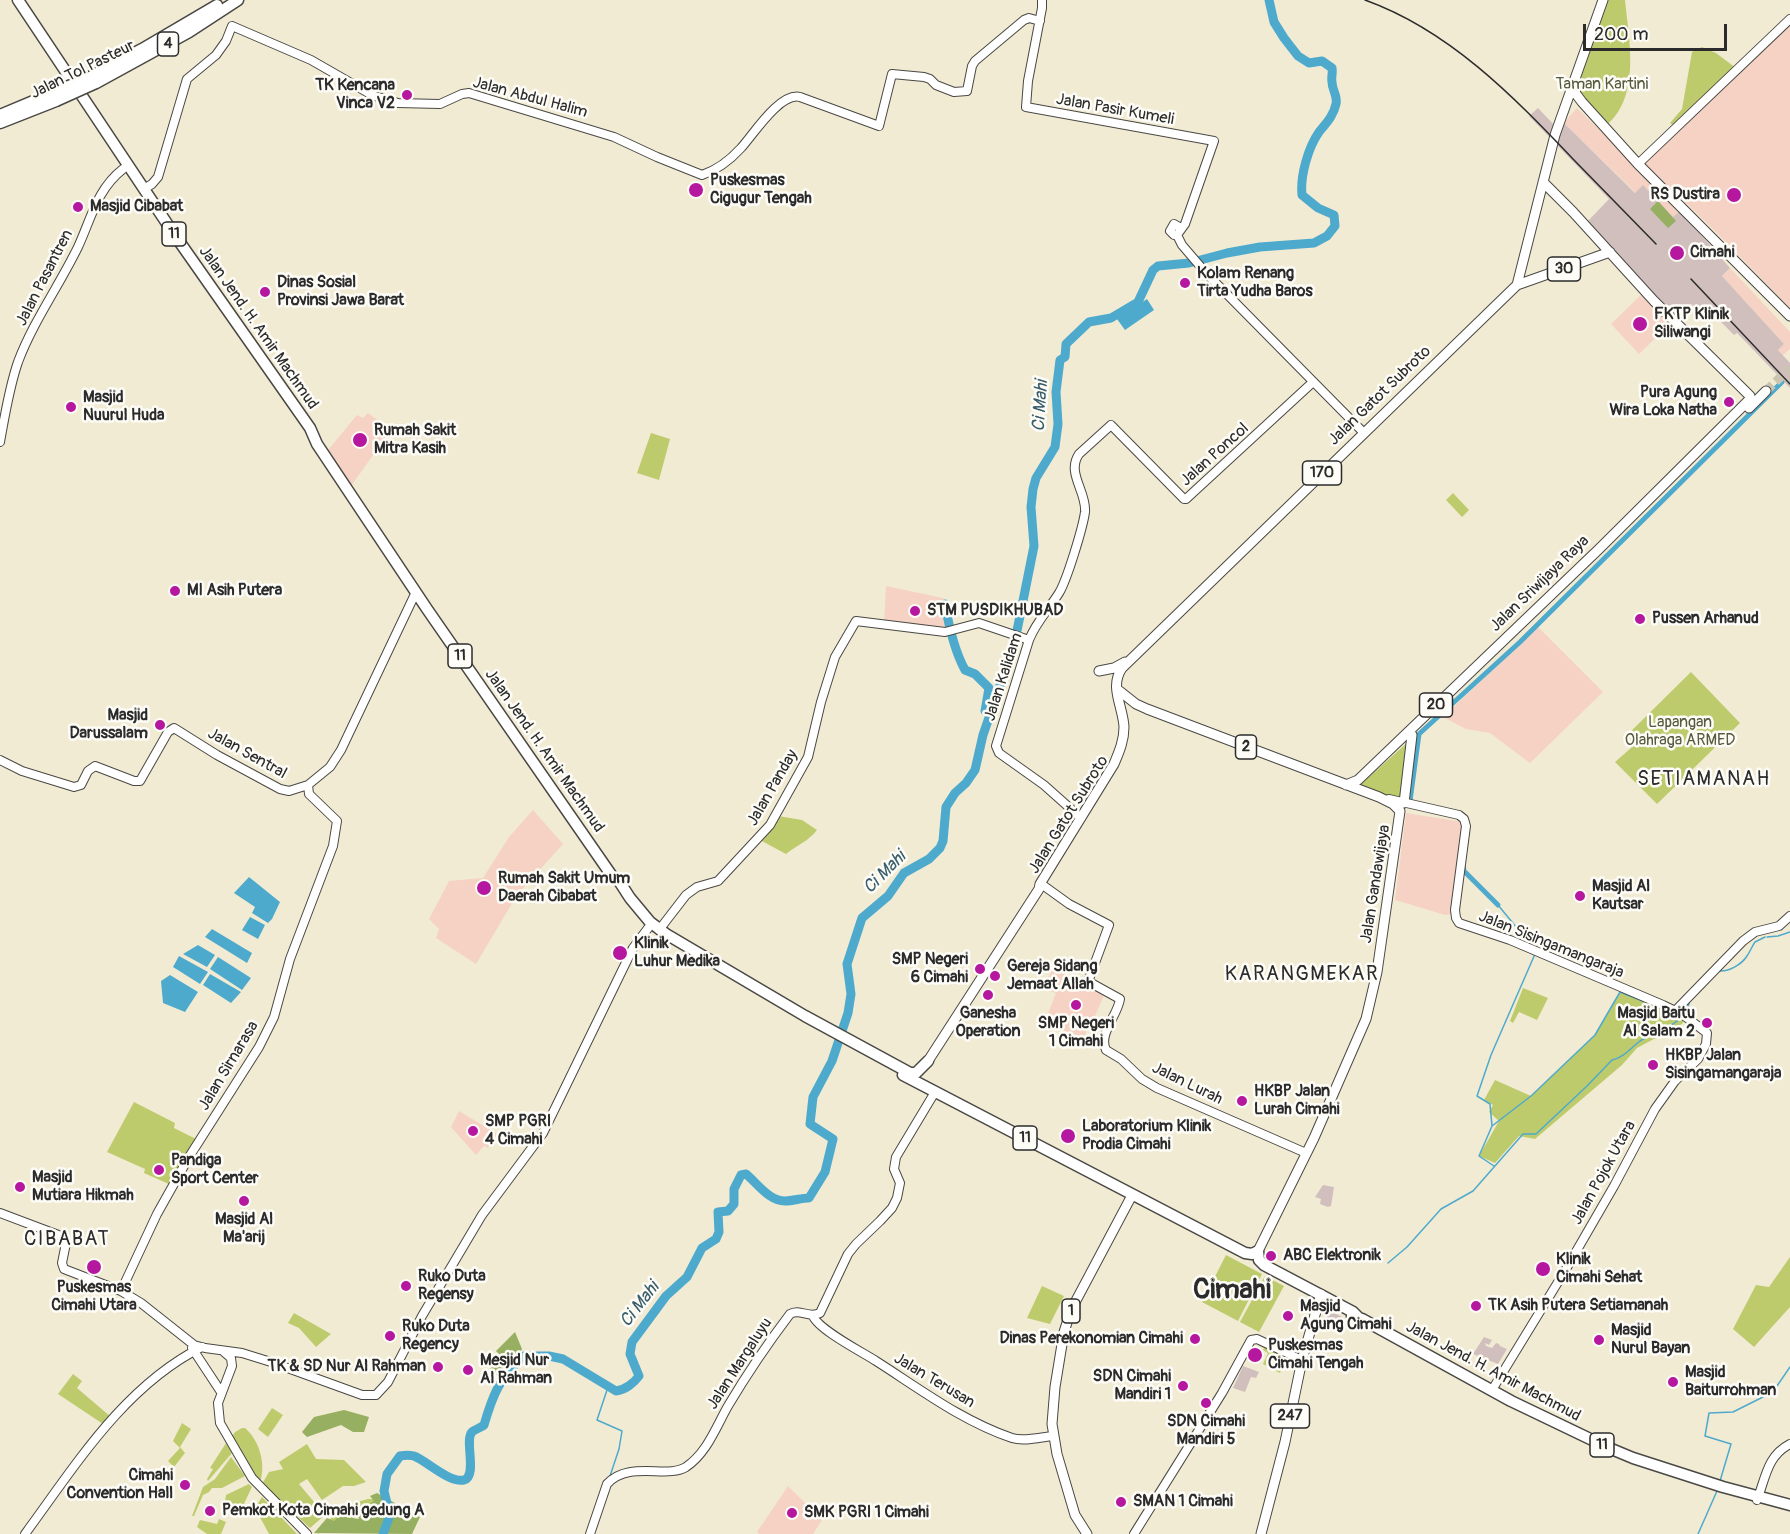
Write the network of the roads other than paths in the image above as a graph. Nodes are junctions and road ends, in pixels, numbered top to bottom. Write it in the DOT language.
graph roads {
  1 [pos="10,0"];
  2 [pos="18,0"];
  3 [pos="226,0"];
  4 [pos="238,0"];
  5 [pos="1042,0"];
  6 [pos="1603,0"];
  7 [pos="1790,19"];
  8 [pos="1040,21"];
  9 [pos="94,80"];
  10 [pos="1573,84"];
  11 [pos="53,98"];
  12 [pos="1582,102"];
  13 [pos="1565,104"];
  14 [pos="0,115"];
  15 [pos="0,123"];
  16 [pos="1638,164"];
  17 [pos="123,169"];
  18 [pos="1543,182"];
  19 [pos="144,189"];
  20 [pos="1610,252"];
  21 [pos="1520,270"];
  22 [pos="1747,274"];
  23 [pos="1530,281"];
  24 [pos="1517,285"];
  25 [pos="1790,316"];
  26 [pos="1790,323"];
  27 [pos="1313,382"];
  28 [pos="1766,391"];
  29 [pos="1111,425"];
  30 [pos="1363,432"];
  31 [pos="311,434"];
  32 [pos="0,442"];
  33 [pos="1584,567"];
  34 [pos="416,592"];
  35 [pos="1511,637"];
  36 [pos="1025,638"];
  37 [pos="1127,661"];
  38 [pos="1099,671"];
  39 [pos="1120,691"];
  40 [pos="1147,709"];
  41 [pos="1126,717"];
  42 [pos="1412,735"];
  43 [pos="0,760"];
  44 [pos="1346,784"];
  45 [pos="308,785"];
  46 [pos="1367,792"];
  47 [pos="1379,797"];
  48 [pos="1404,803"];
  49 [pos="1081,822"];
  50 [pos="1041,887"];
  51 [pos="1790,916"];
  52 [pos="653,927"];
  53 [pos="1675,1011"];
  54 [pos="1707,1033"];
  55 [pos="839,1037"];
  56 [pos="928,1061"];
  57 [pos="935,1092"];
  58 [pos="955,1101"];
  59 [pos="1306,1153"];
  60 [pos="1094,1176"];
  61 [pos="1130,1199"];
  62 [pos="0,1214"];
  63 [pos="1258,1251"];
  64 [pos="121,1291"];
  65 [pos="1320,1297"];
  66 [pos="813,1316"];
  67 [pos="198,1349"];
  68 [pos="220,1350"];
  69 [pos="242,1353"];
  70 [pos="1302,1360"];
  71 [pos="207,1372"];
  72 [pos="229,1372"];
  73 [pos="1492,1390"];
  74 [pos="221,1392"];
  75 [pos="1053,1436"];
  76 [pos="1790,1444"];
  77 [pos="1756,1497"];
  78 [pos="1790,1508"];
  79 [pos="26,1534"];
  80 [pos="307,1534"];
  81 [pos="590,1534"];
  82 [pos="1087,1534"];
  83 [pos="1134,1534"];
  84 [pos="1261,1534"];
  1 -- 17 [label="highway, Jalan Jend. H. Amir Machmud / 11"];
  2 -- 19 [label="highway, Jalan Jend. H. Amir Machmud / 11"];
  3 -- 9 [label="highway, Jalan Tol Pasteur / 4"];
  4 -- 9 [label="highway, Jalan Tol Pasteur / 4"];
  5 -- 8 [label="main road, Jalan Pasir Kumeli"];
  6 -- 10 [label="main road"];
  7 -- 16 [label="main road"];
  8 -- 19 [label="main road, Jalan Abdul Halim"];
  8 -- 27 [label="main road, Jalan Pasir Kumeli"];
  9 -- 11 [label="highway, Jalan Tol Pasteur / 4, bridge"];
  10 -- 12 [label="main road"];
  10 -- 13 [label="main road"];
  11 -- 14 [label="highway, Jalan Tol Pasteur / 4"];
  11 -- 15 [label="highway, Jalan Tol Pasteur / 4"];
  12 -- 13 [label="main road"];
  12 -- 16 [label="main road"];
  13 -- 18 [label="main road"];
  16 -- 22 [label="main road"];
  17 -- 31 [label="highway, Jalan Jend. H. Amir Machmud / 11"];
  17 -- 32 [label="main road, Jalan Pasantren"];
  18 -- 20 [label="main road"];
  18 -- 21 [label="main road"];
  19 -- 31 [label="highway, Jalan Jend. H. Amir Machmud / 11"];
  20 -- 23 [label="main road, 30"];
  20 -- 33 [label="main road, Jalan Sriwijaya Raya / 20"];
  21 -- 23 [label="main road"];
  21 -- 24 [label="main road"];
  22 -- 25 [label="main road"];
  22 -- 26 [label="main road"];
  23 -- 24 [label="main road, 30"];
  24 -- 30 [label="main road, Jalan Gatot Subroto / 170"];
  27 -- 29 [label="main road, Jalan Poncol"];
  27 -- 30 [label="main road, Jalan Pasir Kumeli"];
  28 -- 33 [label="main road, Jalan Sriwijaya Raya / 20"];
  29 -- 36 [label="main road, Jalan Kalidam"];
  30 -- 37 [label="main road, Jalan Gatot Subroto / 170"];
  31 -- 34 [label="highway, Jalan Jend. H. Amir Machmud / 11"];
  33 -- 35 [label="main road, Jalan Sriwijaya Raya / 20"];
  34 -- 45 [label="main road, Jalan Sentral"];
  34 -- 52 [label="highway, Jalan Jend. H. Amir Machmud / 11"];
  35 -- 42 [label="main road, Jalan Sriwijaya Raya / 20"];
  35 -- 44 [label="main road, Jalan Sriwijaya Raya / 20"];
  36 -- 49 [label="main road, Jalan Kalidam"];
  36 -- 52 [label="main road, Jalan Panday"];
  37 -- 38 [label="main road, 170"];
  37 -- 39 [label="main road, Jalan Gatot Subroto / 170"];
  39 -- 40 [label="main road, 2"];
  39 -- 41 [label="main road, Jalan Gatot Subroto / 170"];
  40 -- 41 [label="main road"];
  40 -- 44 [label="main road, 2"];
  41 -- 49 [label="main road, Jalan Gatot Subroto / 170"];
  42 -- 46 [label="main road, Jalan Sriwijaya Raya / 20"];
  42 -- 48 [label="main road"];
  43 -- 45 [label="main road, Jalan Sentral"];
  44 -- 46 [label="main road, 2"];
  45 -- 64 [label="main road, Jalan Sirnarasa"];
  46 -- 47 [label="main road, 2"];
  47 -- 48 [label="main road, Jalan Sisingamangaraja"];
  47 -- 59 [label="main road, Jalan Gandawijaya"];
  48 -- 53 [label="main road, Jalan Sisingamangaraja"];
  49 -- 50 [label="main road, Jalan Gatot Subroto / 170"];
  50 -- 56 [label="main road, Jalan Gatot Subroto / 170"];
  50 -- 59 [label="main road, Jalan Lurah"];
  51 -- 53 [label="main road"];
  52 -- 55 [label="highway, Jalan Jend. H. Amir Machmud / 11"];
  52 -- 69 [label="main road, Jalan Panday"];
  53 -- 54 [label="main road, Jalan Sisingamangaraja"];
  54 -- 73 [label="main road, Jalan Pojok Utara"];
  55 -- 56 [label="highway, Jalan Jend. H. Amir Machmud / 11"];
  55 -- 57 [label="highway, Jalan Jend. H. Amir Machmud / 11"];
  56 -- 58 [label="highway, Jalan Jend. H. Amir Machmud / 11"];
  57 -- 58 [label="highway, Jalan Jend. H. Amir Machmud / 11"];
  57 -- 66 [label="main road"];
  58 -- 60 [label="highway, Jalan Jend. H. Amir Machmud / 11"];
  59 -- 63 [label="main road, Jalan Gandawijaya"];
  60 -- 61 [label="highway, Jalan Jend. H. Amir Machmud / 11"];
  60 -- 63 [label="highway, Jalan Jend. H. Amir Machmud / 11"];
  61 -- 65 [label="highway, Jalan Jend. H. Amir Machmud / 11"];
  61 -- 75 [label="main road, 1"];
  62 -- 64 [label="main road"];
  63 -- 65 [label="highway, Jalan Jend. H. Amir Machmud / 11"];
  64 -- 67 [label="main road"];
  65 -- 70 [label="main road, 247"];
  65 -- 73 [label="highway, Jalan Jend. H. Amir Machmud / 11"];
  66 -- 75 [label="main road, Jalan Terusan"];
  66 -- 81 [label="main road, Jalan Margaluyu"];
  67 -- 68 [label="main road, Jalan Panday"];
  67 -- 71 [label="main road"];
  67 -- 79 [label="main road"];
  68 -- 69 [label="main road, Jalan Panday"];
  68 -- 71 [label="main road"];
  68 -- 72 [label="main road"];
  69 -- 72 [label="main road"];
  70 -- 83 [label="main road"];
  70 -- 84 [label="main road, 247"];
  71 -- 72 [label="main road"];
  71 -- 74 [label="main road"];
  72 -- 74 [label="main road"];
  73 -- 77 [label="highway, Jalan Jend. H. Amir Machmud / 11"];
  74 -- 80 [label="main road"];
  75 -- 82 [label="main road, 1"];
  76 -- 77 [label="main road"];
  77 -- 78 [label="highway, Jalan Jend. H. Amir Machmud / 11"];
}
